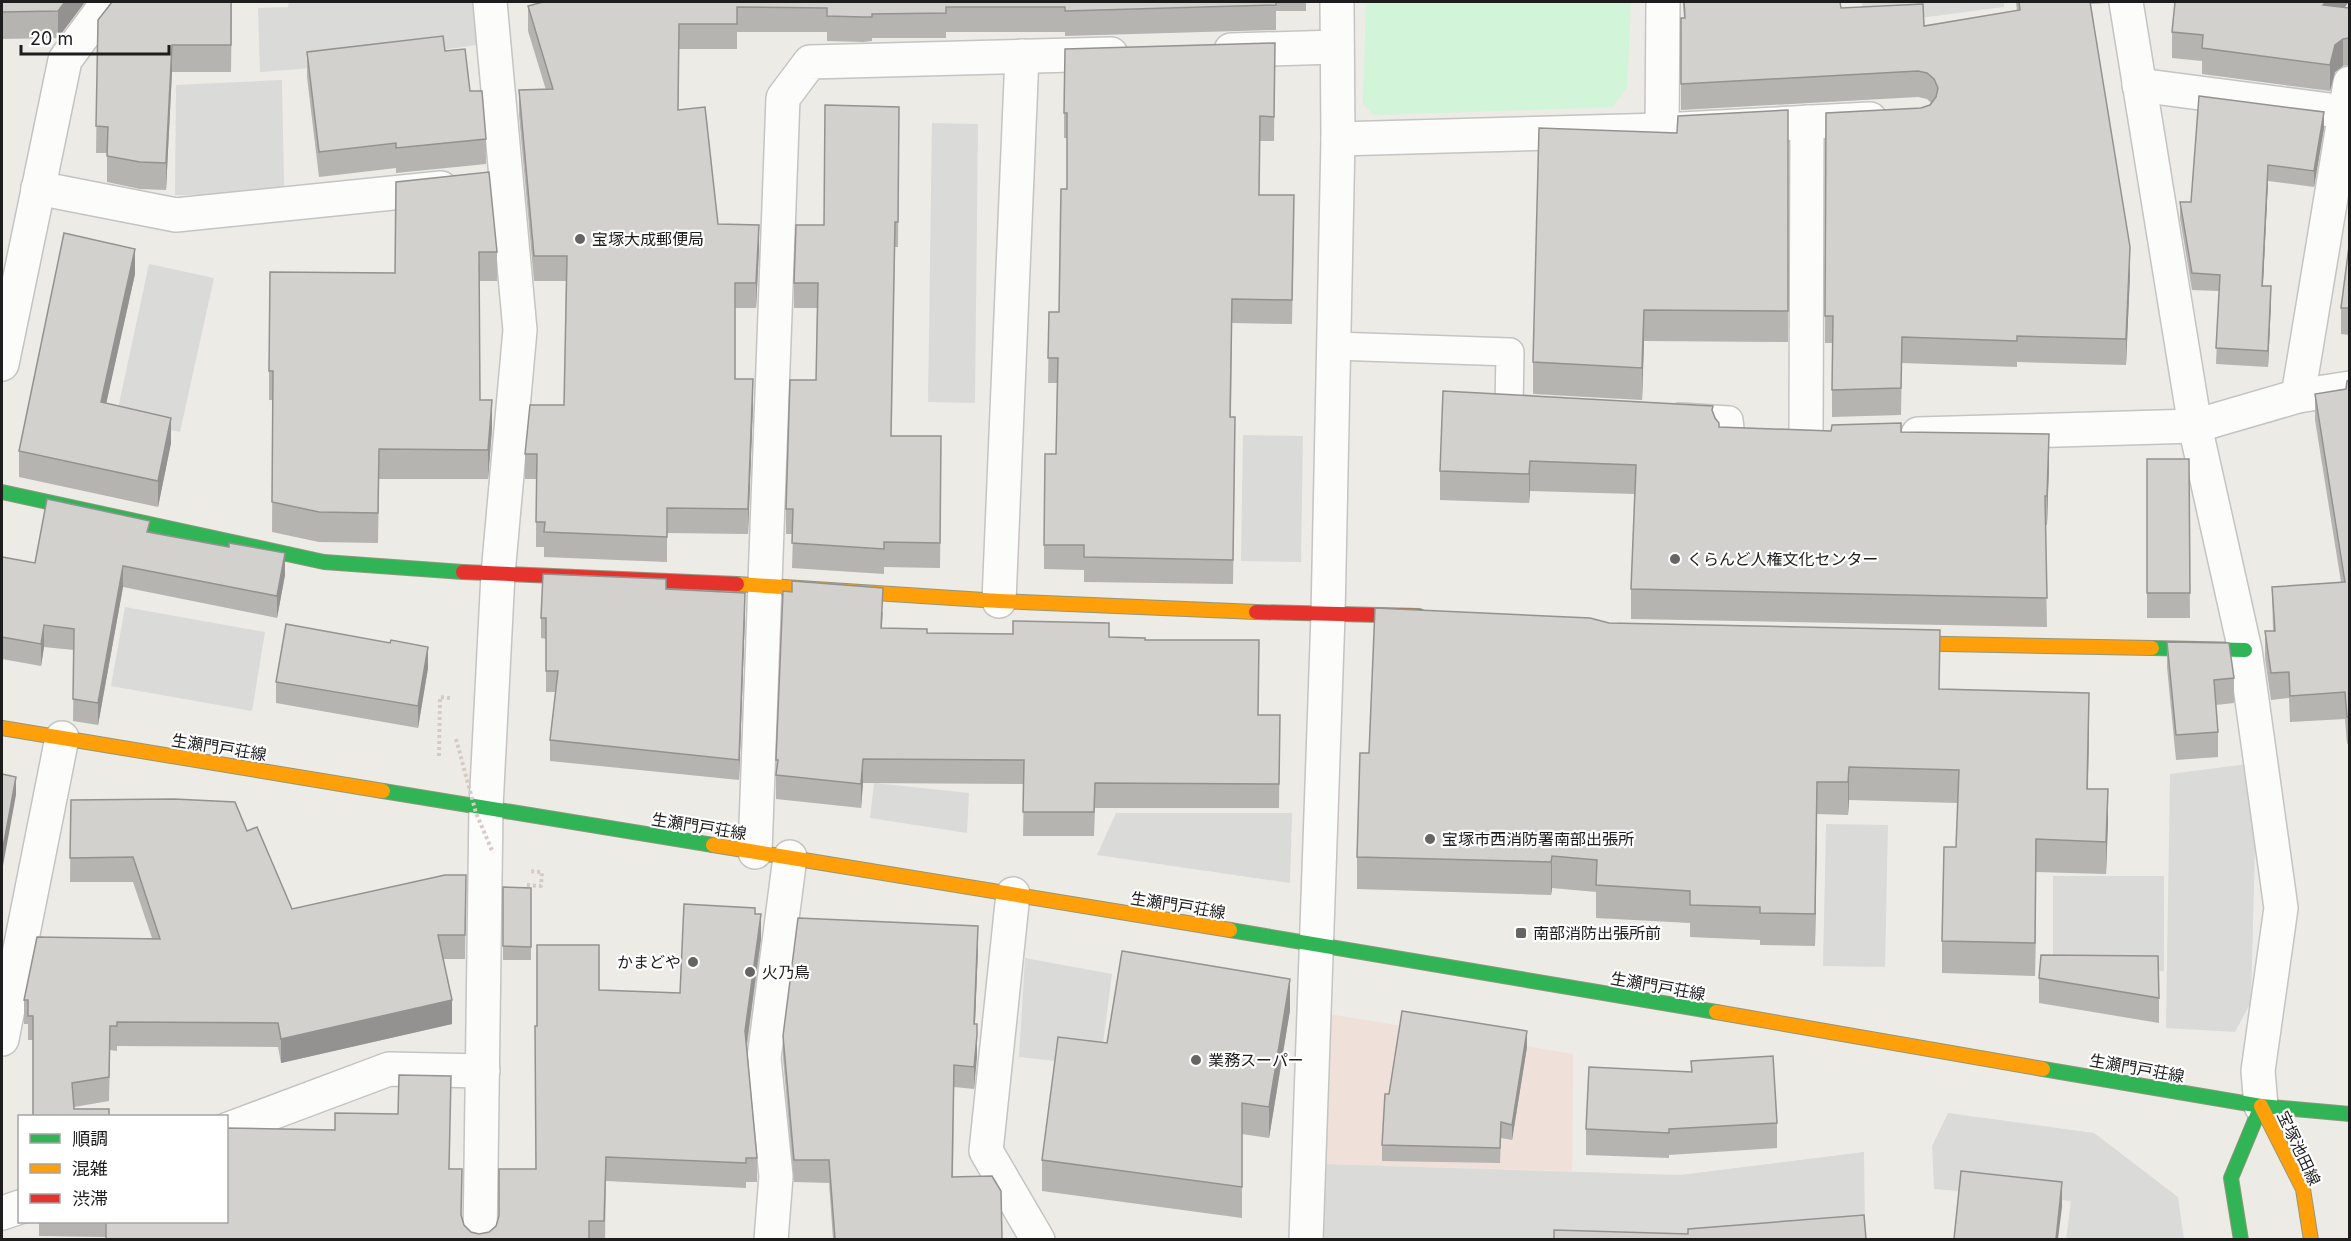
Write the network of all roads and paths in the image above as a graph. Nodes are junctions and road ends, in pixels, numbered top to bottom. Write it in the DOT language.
graph roads {
  1 [pos="108,2"];
  2 [pos="490,2"];
  3 [pos="1337,2"];
  4 [pos="1663,2"];
  5 [pos="2126,2"];
  6 [pos="1337,47"];
  7 [pos="1197,51"];
  8 [pos="1139,53"];
  9 [pos="1022,56"];
  10 [pos="2139,85"];
  11 [pos="2347,97"];
  12 [pos="1897,117"];
  13 [pos="1807,122"];
  14 [pos="1662,130"];
  15 [pos="1338,139"];
  16 [pos="487,183"];
  17 [pos="38,188"];
  18 [pos="1334,346"];
  19 [pos="2,364"];
  20 [pos="2349,388"];
  21 [pos="2298,396"];
  22 [pos="1555,411"];
  23 [pos="1660,416"];
  24 [pos="2195,426"];
  25 [pos="1888,435"];
  26 [pos="1841,436"];
  27 [pos="1806,437"];
  28 [pos="1756,438"];
  29 [pos="2,492"];
  30 [pos="498,574"];
  31 [pos="765,585"];
  32 [pos="999,601"];
  33 [pos="1328,615"];
  34 [pos="1435,616"];
  35 [pos="1880,643"];
  36 [pos="2245,650"];
  37 [pos="2,728"];
  38 [pos="62,738"];
  39 [pos="456,739"];
  40 [pos="486,807"];
  41 [pos="755,852"];
  42 [pos="493,853"];
  43 [pos="790,857"];
  44 [pos="1013,894"];
  45 [pos="1317,944"];
  46 [pos="2,1039"];
  47 [pos="483,1071"];
  48 [pos="2261,1106"];
  49 [pos="2349,1114"];
  50 [pos="228,1129"];
  51 [pos="18,1208"];
  52 [pos="2,1213"];
  53 [pos="480,1239"];
  54 [pos="771,1239"];
  55 [pos="1038,1239"];
  56 [pos="1306,1239"];
  57 [pos="2241,1239"];
  58 [pos="2311,1239"];
  1 -- 17 [label="street"];
  2 -- 16 [label="street"];
  3 -- 6 [label="street"];
  4 -- 14 [label="street"];
  5 -- 10 [label="street"];
  6 -- 7 [label="street"];
  6 -- 15 [label="street"];
  8 -- 9 [label="street"];
  9 -- 31 [label="street"];
  9 -- 32 [label="street"];
  10 -- 11 [label="street"];
  10 -- 24 [label="street"];
  11 -- 21 [label="street"];
  12 -- 13 [label="street"];
  13 -- 14 [label="street"];
  13 -- 27 [label="street"];
  14 -- 15 [label="street"];
  15 -- 18 [label="street"];
  16 -- 17 [label="street"];
  16 -- 30 [label="street"];
  17 -- 19 [label="street"];
  18 -- 22 [label="lane"];
  18 -- 33 [label="street"];
  20 -- 21 [label="street"];
  21 -- 24 [label="street"];
  23 -- 28 [label="lane"];
  24 -- 25 [label="street"];
  24 -- 36 [label="street"];
  26 -- 27 [label="street"];
  27 -- 28 [label="street"];
  29 -- 30 [label="main road"];
  30 -- 31 [label="main road"];
  30 -- 40 [label="street"];
  31 -- 32 [label="main road"];
  31 -- 41 [label="street"];
  32 -- 33 [label="main road"];
  33 -- 34 [label="main road"];
  33 -- 45 [label="street"];
  35 -- 36 [label="main road"];
  36 -- 48 [label="street"];
  37 -- 38 [label="main road, 生瀬門戸荘線"];
  38 -- 40 [label="main road, 生瀬門戸荘線"];
  38 -- 46 [label="street"];
  39 -- 42 [label="path, bridge"];
  40 -- 41 [label="main road, 生瀬門戸荘線"];
  40 -- 47 [label="street"];
  41 -- 43 [label="main road, 生瀬門戸荘線"];
  43 -- 44 [label="main road, 生瀬門戸荘線"];
  43 -- 54 [label="street"];
  44 -- 45 [label="main road, 生瀬門戸荘線"];
  44 -- 55 [label="street"];
  45 -- 48 [label="main road, 生瀬門戸荘線"];
  45 -- 56 [label="street"];
  47 -- 50 [label="street"];
  47 -- 53 [label="street"];
  48 -- 49 [label="main road, 生瀬門戸荘線"];
  48 -- 57 [label="main road"];
  48 -- 58 [label="main road, 宝塚池田線"];
  51 -- 52 [label="street"];
}
